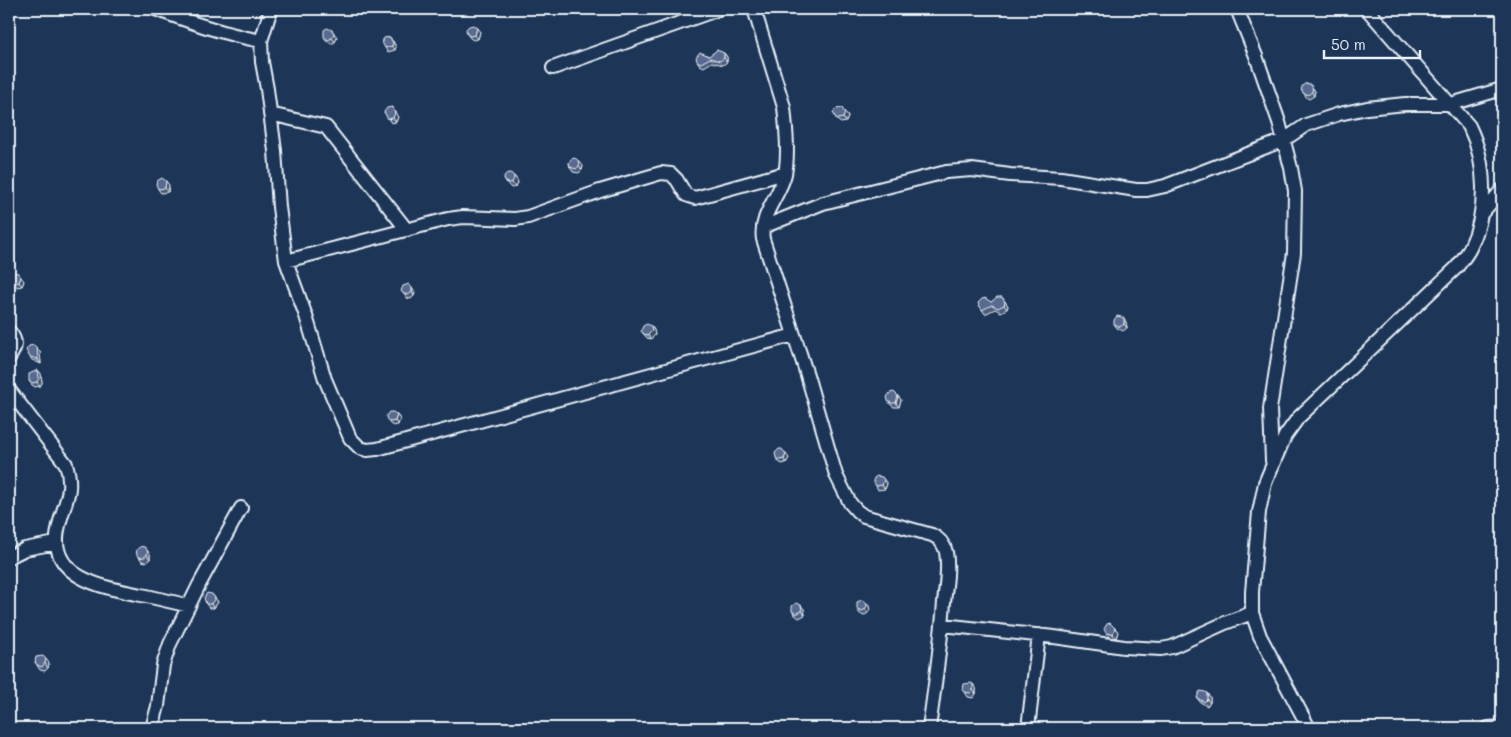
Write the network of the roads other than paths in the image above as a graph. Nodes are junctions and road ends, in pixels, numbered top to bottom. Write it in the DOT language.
graph roads {
  1 [pos="156,9"];
  2 [pos="271,9"];
  3 [pos="719,9"];
  4 [pos="754,9"];
  5 [pos="1238,9"];
  6 [pos="1367,9"];
  7 [pos="261,41"];
  8 [pos="554,68"];
  9 [pos="1502,89"];
  10 [pos="1451,104"];
  11 [pos="270,114"];
  12 [pos="1284,140"];
  13 [pos="785,174"];
  14 [pos="1502,190"];
  15 [pos="1481,214"];
  16 [pos="763,227"];
  17 [pos="407,230"];
  18 [pos="286,261"];
  19 [pos="9,331"];
  20 [pos="794,335"];
  21 [pos="9,358"];
  22 [pos="9,390"];
  23 [pos="1272,464"];
  24 [pos="242,508"];
  25 [pos="56,543"];
  26 [pos="9,556"];
  27 [pos="189,606"];
  28 [pos="1252,612"];
  29 [pos="943,625"];
  30 [pos="1039,635"];
  31 [pos="1502,727"];
  32 [pos="152,728"];
  33 [pos="929,728"];
  34 [pos="1028,728"];
  35 [pos="1309,728"];
  36 [pos="1488,728"];
  1 -- 7 [label="street"];
  2 -- 7 [label="street"];
  3 -- 8 [label="street"];
  4 -- 13 [label="street"];
  5 -- 12 [label="street"];
  6 -- 10 [label="street"];
  7 -- 11 [label="street"];
  9 -- 10 [label="street"];
  10 -- 12 [label="street"];
  10 -- 15 [label="street"];
  11 -- 17 [label="street"];
  11 -- 18 [label="street"];
  12 -- 16 [label="street"];
  12 -- 23 [label="street"];
  13 -- 16 [label="street"];
  13 -- 17 [label="street"];
  14 -- 15 [label="street"];
  15 -- 23 [label="street"];
  16 -- 20 [label="street"];
  17 -- 18 [label="street"];
  18 -- 20 [label="street"];
  19 -- 21 [label="street"];
  20 -- 29 [label="street"];
  22 -- 25 [label="street"];
  23 -- 28 [label="street"];
  24 -- 27 [label="street"];
  25 -- 26 [label="street"];
  25 -- 27 [label="street"];
  27 -- 32 [label="street"];
  28 -- 30 [label="street"];
  28 -- 35 [label="street"];
  29 -- 30 [label="street"];
  29 -- 33 [label="street"];
  30 -- 34 [label="street"];
  31 -- 36 [label="street"];
}
